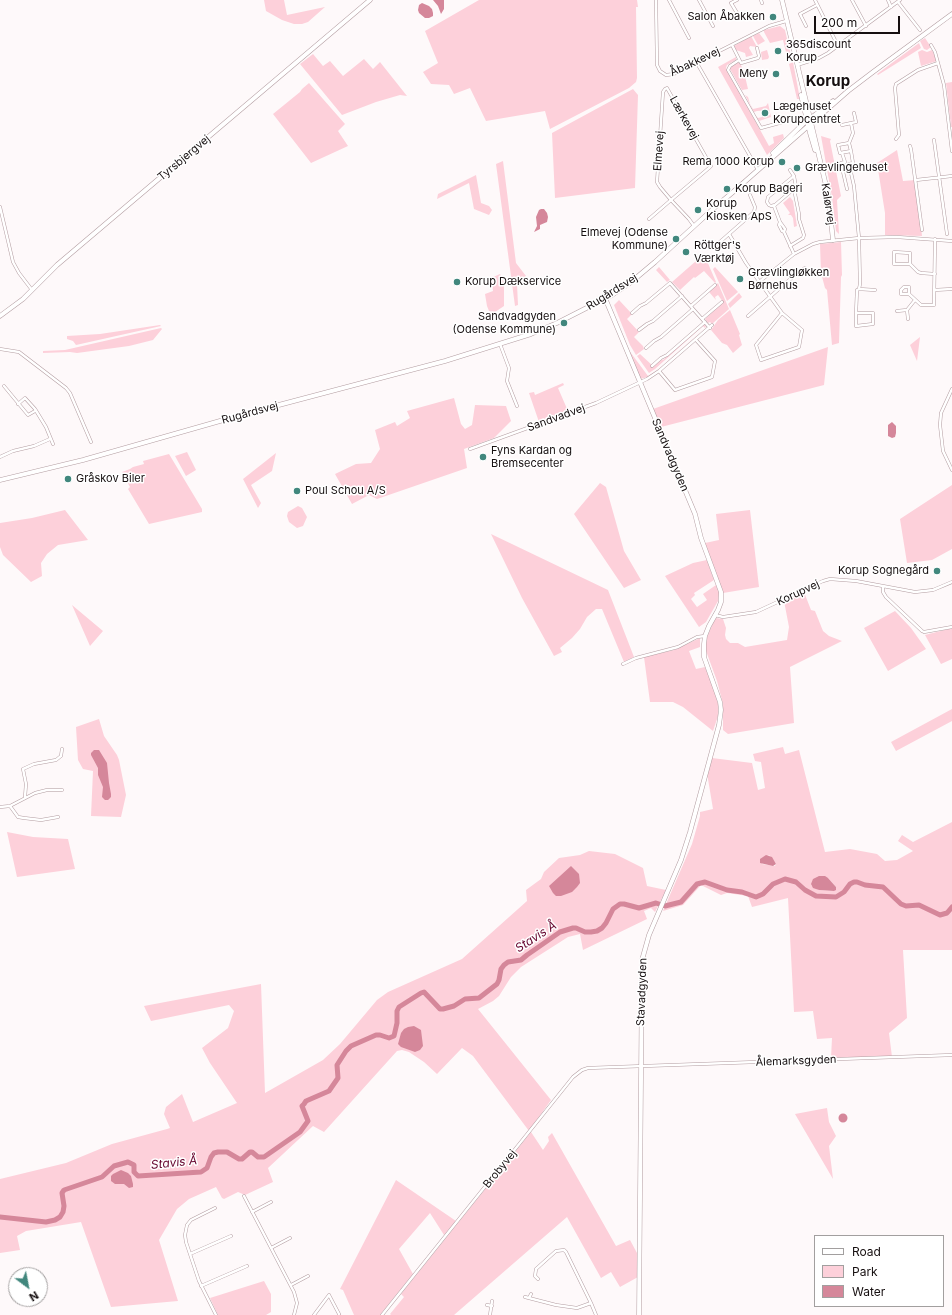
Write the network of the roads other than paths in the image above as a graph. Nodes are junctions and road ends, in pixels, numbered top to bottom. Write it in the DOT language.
graph roads {
  1 [pos="370,0"];
  2 [pos="656,0"];
  3 [pos="669,0"];
  4 [pos="699,0"];
  5 [pos="737,0"];
  6 [pos="782,0"];
  7 [pos="815,0"];
  8 [pos="852,0"];
  9 [pos="888,0"];
  10 [pos="899,1"];
  11 [pos="818,5"];
  12 [pos="891,7"];
  13 [pos="737,13"];
  14 [pos="952,14"];
  15 [pos="786,21"];
  16 [pos="713,26"];
  17 [pos="806,26"];
  18 [pos="866,26"];
  19 [pos="920,30"];
  20 [pos="689,38"];
  21 [pos="732,45"];
  22 [pos="931,45"];
  23 [pos="838,46"];
  24 [pos="757,48"];
  25 [pos="739,60"];
  26 [pos="938,63"];
  27 [pos="698,65"];
  28 [pos="796,65"];
  29 [pos="704,66"];
  30 [pos="700,68"];
  31 [pos="666,88"];
  32 [pos="848,91"];
  33 [pos="854,113"];
  34 [pos="783,122"];
  35 [pos="809,123"];
  36 [pos="851,123"];
  37 [pos="842,125"];
  38 [pos="810,134"];
  39 [pos="896,139"];
  40 [pos="934,140"];
  41 [pos="791,142"];
  42 [pos="849,143"];
  43 [pos="910,146"];
  44 [pos="780,151"];
  45 [pos="851,151"];
  46 [pos="952,151"];
  47 [pos="842,153"];
  48 [pos="822,167"];
  49 [pos="757,170"];
  50 [pos="790,170"];
  51 [pos="794,176"];
  52 [pos="952,176"];
  53 [pos="938,178"];
  54 [pos="916,180"];
  55 [pos="853,182"];
  56 [pos="846,183"];
  57 [pos="794,189"];
  58 [pos="847,189"];
  59 [pos="750,195"];
  60 [pos="671,200"];
  61 [pos="774,206"];
  62 [pos="0,208"];
  63 [pos="649,219"];
  64 [pos="694,226"];
  65 [pos="922,230"];
  66 [pos="729,234"];
  67 [pos="947,234"];
  68 [pos="860,238"];
  69 [pos="935,239"];
  70 [pos="833,240"];
  71 [pos="952,241"];
  72 [pos="790,246"];
  73 [pos="713,248"];
  74 [pos="794,254"];
  75 [pos="910,264"];
  76 [pos="805,268"];
  77 [pos="934,274"];
  78 [pos="759,282"];
  79 [pos="715,285"];
  80 [pos="859,289"];
  81 [pos="952,289"];
  82 [pos="32,290"];
  83 [pos="876,290"];
  84 [pos="934,290"];
  85 [pos="909,294"];
  86 [pos="682,296"];
  87 [pos="770,297"];
  88 [pos="605,298"];
  89 [pos="915,300"];
  90 [pos="722,302"];
  91 [pos="692,308"];
  92 [pos="907,310"];
  93 [pos="896,311"];
  94 [pos="632,313"];
  95 [pos="782,313"];
  96 [pos="856,313"];
  97 [pos="0,316"];
  98 [pos="748,316"];
  99 [pos="908,319"];
  100 [pos="703,321"];
  101 [pos="639,330"];
  102 [pos="696,340"];
  103 [pos="500,344"];
  104 [pos="646,348"];
  105 [pos="0,349"];
  106 [pos="652,366"];
  107 [pos="659,372"];
  108 [pos="639,382"];
  109 [pos="4,386"];
  110 [pos="952,389"];
  111 [pos="18,404"];
  112 [pos="517,406"];
  113 [pos="35,411"];
  114 [pos="50,439"];
  115 [pos="91,442"];
  116 [pos="53,444"];
  117 [pos="470,449"];
  118 [pos="0,457"];
  119 [pos="952,470"];
  120 [pos="0,480"];
  121 [pos="952,582"];
  122 [pos="883,586"];
  123 [pos="715,615"];
  124 [pos="952,627"];
  125 [pos="705,636"];
  126 [pos="623,664"];
  127 [pos="62,749"];
  128 [pos="62,790"];
  129 [pos="25,797"];
  130 [pos="10,806"];
  131 [pos="0,807"];
  132 [pos="58,817"];
  133 [pos="952,1055"];
  134 [pos="641,1067"];
  135 [pos="244,1196"];
  136 [pos="270,1202"];
  137 [pos="215,1208"];
  138 [pos="252,1212"];
  139 [pos="231,1236"];
  140 [pos="290,1238"];
  141 [pos="271,1248"];
  142 [pos="190,1254"];
  143 [pos="247,1266"];
  144 [pos="308,1276"];
  145 [pos="535,1276"];
  146 [pos="532,1277"];
  147 [pos="538,1279"];
  148 [pos="291,1285"];
  149 [pos="201,1286"];
  150 [pos="531,1294"];
  151 [pos="525,1296"];
  152 [pos="529,1298"];
  153 [pos="492,1301"];
  154 [pos="591,1303"];
  155 [pos="487,1305"];
  156 [pos="492,1306"];
  157 [pos="339,1314"];
  158 [pos="216,1315"];
  159 [pos="294,1315"];
  160 [pos="314,1315"];
  161 [pos="382,1315"];
  162 [pos="490,1315"];
  163 [pos="596,1315"];
  164 [pos="639,1315"];
  1 -- 82 [label="street, Tyrsbjergvej"];
  2 -- 21 [label="street, Åbakkevej"];
  3 -- 20 [label="street"];
  4 -- 16 [label="street"];
  5 -- 13 [label="street"];
  6 -- 15 [label="street, Kalørvej"];
  7 -- 11 [label="street"];
  8 -- 18 [label="street"];
  9 -- 12 [label="street"];
  10 -- 12 [label="street"];
  10 -- 19 [label="street"];
  11 -- 17 [label="street"];
  11 -- 23 [label="street"];
  12 -- 18 [label="street"];
  14 -- 32 [label="street, Rugårdsvej"];
  15 -- 21 [label="street, Åbakkevej"];
  15 -- 28 [label="street, Kalørvej"];
  18 -- 23 [label="street"];
  21 -- 25 [label="street, Åbakkevej"];
  22 -- 26 [label="street"];
  23 -- 28 [label="street"];
  24 -- 25 [label="street"];
  25 -- 34 [label="street, Åbakkevej"];
  26 -- 39 [label="street"];
  26 -- 46 [label="street"];
  27 -- 30 [label="street"];
  28 -- 35 [label="street, Kalørvej"];
  29 -- 30 [label="street"];
  30 -- 49 [label="street"];
  31 -- 60 [label="street, Elmevej"];
  31 -- 60 [label="street, Lærkevej"];
  32 -- 35 [label="street, Rugårdsvej"];
  32 -- 35 [label="street, Rugårdsvej"];
  33 -- 36 [label="street"];
  35 -- 38 [label="street, Kalørvej"];
  35 -- 41 [label="street, Rugårdsvej"];
  35 -- 44 [label="street"];
  35 -- 48 [label="street, Kalørvej"];
  35 -- 49 [label="street, Rugårdsvej"];
  36 -- 37 [label="street"];
  36 -- 42 [label="street"];
  38 -- 41 [label="street"];
  38 -- 48 [label="street, Kalørvej"];
  40 -- 53 [label="street"];
  41 -- 44 [label="street, Rugårdsvej"];
  42 -- 45 [label="street"];
  42 -- 47 [label="street"];
  43 -- 54 [label="street"];
  44 -- 49 [label="street, Rugårdsvej"];
  45 -- 47 [label="street"];
  45 -- 55 [label="street"];
  47 -- 56 [label="street"];
  48 -- 70 [label="street, Kalørvej"];
  49 -- 64 [label="street, Rugårdsvej"];
  50 -- 51 [label="street"];
  51 -- 57 [label="street"];
  51 -- 61 [label="street"];
  52 -- 53 [label="street"];
  53 -- 54 [label="street"];
  53 -- 67 [label="street"];
  54 -- 65 [label="street"];
  55 -- 56 [label="street"];
  55 -- 68 [label="street"];
  56 -- 58 [label="street"];
  57 -- 61 [label="street"];
  57 -- 72 [label="street"];
  59 -- 66 [label="street"];
  60 -- 63 [label="street"];
  60 -- 64 [label="street, Elmevej"];
  61 -- 72 [label="street"];
  62 -- 82 [label="street"];
  64 -- 88 [label="street, Rugårdsvej"];
  66 -- 73 [label="street"];
  66 -- 78 [label="street"];
  68 -- 69 [label="street"];
  68 -- 70 [label="street"];
  68 -- 80 [label="street"];
  69 -- 71 [label="street"];
  69 -- 77 [label="street"];
  70 -- 74 [label="street"];
  72 -- 74 [label="street"];
  74 -- 78 [label="street"];
  75 -- 75 [label="street"];
  75 -- 77 [label="street"];
  76 -- 87 [label="street"];
  77 -- 84 [label="street"];
  78 -- 87 [label="street"];
  79 -- 91 [label="street"];
  80 -- 83 [label="street"];
  80 -- 96 [label="street"];
  81 -- 84 [label="street"];
  82 -- 97 [label="street, Tyrsbjergvej"];
  84 -- 89 [label="street"];
  85 -- 89 [label="street"];
  86 -- 91 [label="street"];
  86 -- 94 [label="street"];
  86 -- 101 [label="street"];
  87 -- 95 [label="street"];
  87 -- 98 [label="street"];
  88 -- 103 [label="street, Rugårdsvej"];
  88 -- 108 [label="street, Sandvadgyden"];
  89 -- 92 [label="street"];
  90 -- 100 [label="street"];
  91 -- 100 [label="street"];
  91 -- 104 [label="street"];
  92 -- 93 [label="street"];
  92 -- 99 [label="street"];
  95 -- 95 [label="street"];
  96 -- 96 [label="street"];
  100 -- 102 [label="street, Sandvadvej"];
  100 -- 106 [label="street"];
  102 -- 107 [label="street, Sandvadvej"];
  102 -- 107 [label="street"];
  103 -- 112 [label="street"];
  103 -- 120 [label="street, Rugårdsvej"];
  105 -- 115 [label="street"];
  107 -- 108 [label="street, Sandvadvej"];
  108 -- 117 [label="street, Sandvadvej"];
  108 -- 123 [label="street, Sandvadgyden"];
  109 -- 111 [label="street"];
  110 -- 119 [label="street"];
  111 -- 113 [label="street"];
  111 -- 113 [label="street"];
  113 -- 114 [label="street"];
  114 -- 116 [label="street"];
  114 -- 118 [label="street"];
  121 -- 122 [label="street, Korupvej"];
  122 -- 123 [label="street, Korupvej"];
  122 -- 124 [label="street"];
  123 -- 125 [label="street, Stavadgyden"];
  125 -- 126 [label="street"];
  125 -- 134 [label="street, Stavadgyden"];
  127 -- 129 [label="street"];
  128 -- 129 [label="street"];
  129 -- 130 [label="street"];
  130 -- 131 [label="street"];
  130 -- 132 [label="street"];
  133 -- 134 [label="street, Ålemarksgyden"];
  134 -- 161 [label="street, Brobyvej"];
  134 -- 164 [label="street, Stavadgyden"];
  135 -- 138 [label="street"];
  136 -- 138 [label="street"];
  137 -- 142 [label="street"];
  138 -- 141 [label="street"];
  139 -- 142 [label="street"];
  140 -- 141 [label="street"];
  141 -- 148 [label="street"];
  142 -- 149 [label="street"];
  143 -- 149 [label="street"];
  144 -- 148 [label="street"];
  145 -- 146 [label="street"];
  145 -- 147 [label="street"];
  145 -- 154 [label="street"];
  148 -- 159 [label="street"];
  149 -- 158 [label="street"];
  150 -- 152 [label="street"];
  151 -- 152 [label="street"];
  152 -- 154 [label="street"];
  153 -- 156 [label="street"];
  154 -- 163 [label="street"];
  155 -- 156 [label="street"];
  156 -- 162 [label="street"];
  157 -- 160 [label="street"];
}
